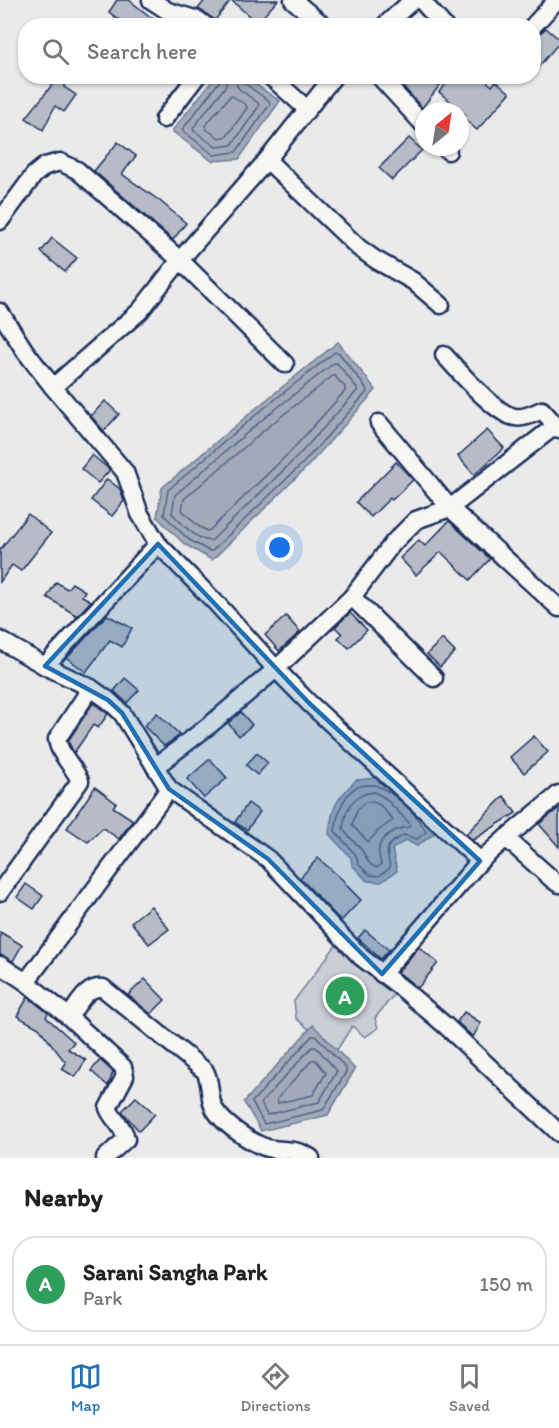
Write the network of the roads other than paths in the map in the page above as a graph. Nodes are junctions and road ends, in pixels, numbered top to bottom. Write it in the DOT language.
graph roads {
  1 [pos="151,0"];
  2 [pos="293,0"];
  3 [pos="413,0"];
  4 [pos="421,0"];
  5 [pos="557,0"];
  6 [pos="191,18"];
  7 [pos="314,18"];
  8 [pos="393,18"];
  9 [pos="437,18"];
  10 [pos="540,18"];
  11 [pos="191,84"];
  12 [pos="279,84"];
  13 [pos="328,84"];
  14 [pos="386,84"];
  15 [pos="308,109"];
  16 [pos="415,115"];
  17 [pos="164,119"];
  18 [pos="267,160"];
  19 [pos="0,221"];
  20 [pos="180,260"];
  21 [pos="441,305"];
  22 [pos="0,312"];
  23 [pos="444,355"];
  24 [pos="285,364"];
  25 [pos="53,387"];
  26 [pos="379,423"];
  27 [pos="557,427"];
  28 [pos="450,508"];
  29 [pos="158,544"];
  30 [pos="352,597"];
  31 [pos="559,608"];
  32 [pos="0,640"];
  33 [pos="45,666"];
  34 [pos="276,669"];
  35 [pos="434,678"];
  36 [pos="91,688"];
  37 [pos="155,767"];
  38 [pos="169,789"];
  39 [pos="559,794"];
  40 [pos="506,838"];
  41 [pos="480,861"];
  42 [pos="559,884"];
  43 [pos="0,892"];
  44 [pos="0,965"];
  45 [pos="382,974"];
  46 [pos="26,982"];
  47 [pos="69,1017"];
  48 [pos="559,1134"];
  49 [pos="105,1158"];
  50 [pos="311,1158"];
  1 -- 6 [label="street"];
  2 -- 7 [label="street"];
  3 -- 8 [label="street"];
  4 -- 9 [label="street"];
  5 -- 10 [label="street"];
  11 -- 17 [label="street"];
  12 -- 15 [label="street"];
  13 -- 15 [label="street"];
  14 -- 16 [label="street"];
  15 -- 18 [label="street"];
  18 -- 20 [label="street"];
  18 -- 21 [label="street"];
  19 -- 20 [label="street"];
  20 -- 24 [label="street"];
  20 -- 25 [label="street"];
  22 -- 25 [label="street"];
  23 -- 27 [label="street"];
  25 -- 29 [label="street"];
  26 -- 28 [label="street"];
  27 -- 28 [label="street"];
  28 -- 30 [label="street"];
  28 -- 31 [label="street"];
  29 -- 33 [label="street"];
  29 -- 34 [label="street"];
  30 -- 34 [label="street"];
  30 -- 35 [label="street"];
  32 -- 33 [label="street"];
  33 -- 36 [label="street"];
  34 -- 37 [label="street"];
  34 -- 41 [label="street"];
  36 -- 37 [label="street"];
  36 -- 43 [label="street"];
  37 -- 38 [label="street"];
  38 -- 45 [label="street"];
  38 -- 46 [label="street"];
  39 -- 40 [label="street"];
  40 -- 41 [label="street"];
  40 -- 42 [label="street"];
  41 -- 45 [label="street"];
  44 -- 46 [label="street"];
  45 -- 48 [label="street"];
  46 -- 47 [label="street"];
  47 -- 49 [label="street"];
  47 -- 50 [label="street"];
}
